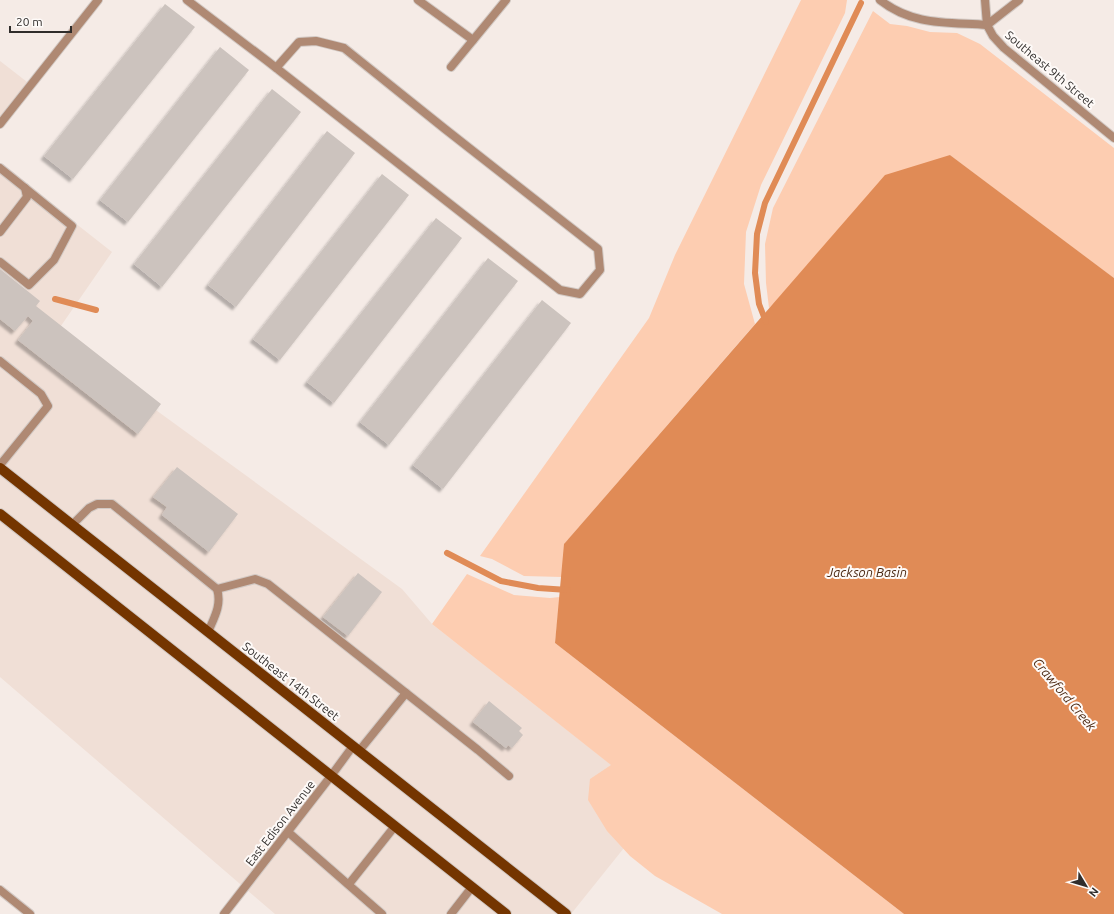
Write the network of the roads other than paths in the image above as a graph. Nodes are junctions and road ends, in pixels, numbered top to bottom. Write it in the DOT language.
graph roads {
  1 [pos="98,0"];
  2 [pos="187,0"];
  3 [pos="418,0"];
  4 [pos="506,0"];
  5 [pos="880,0"];
  6 [pos="985,0"];
  7 [pos="1019,0"];
  8 [pos="987,25"];
  9 [pos="473,40"];
  10 [pos="451,66"];
  11 [pos="276,68"];
  12 [pos="0,124"];
  13 [pos="1114,127"];
  14 [pos="1111,136"];
  15 [pos="0,168"];
  16 [pos="25,188"];
  17 [pos="0,232"];
  18 [pos="0,262"];
  19 [pos="0,361"];
  20 [pos="0,465"];
  21 [pos="0,468"];
  22 [pos="0,514"];
  23 [pos="72,525"];
  24 [pos="217,589"];
  25 [pos="208,632"];
  26 [pos="406,693"];
  27 [pos="356,748"];
  28 [pos="331,776"];
  29 [pos="509,776"];
  30 [pos="394,826"];
  31 [pos="288,832"];
  32 [pos="348,884"];
  33 [pos="472,887"];
  34 [pos="0,890"];
  35 [pos="30,914"];
  36 [pos="224,914"];
  37 [pos="382,914"];
  38 [pos="451,914"];
  39 [pos="506,914"];
  40 [pos="566,914"];
  1 -- 12 [label="street"];
  2 -- 11 [label="street"];
  3 -- 9 [label="street"];
  4 -- 9 [label="street"];
  5 -- 8 [label="street"];
  6 -- 8 [label="street"];
  7 -- 8 [label="street"];
  8 -- 14 [label="street, Southeast 9th Street"];
  9 -- 10 [label="street"];
  11 -- 11 [label="street"];
  13 -- 14 [label="street"];
  15 -- 16 [label="street"];
  16 -- 17 [label="street"];
  16 -- 18 [label="street"];
  19 -- 20 [label="street"];
  21 -- 23 [label="main road, Southeast 14th Street"];
  22 -- 28 [label="main road"];
  23 -- 24 [label="street"];
  23 -- 25 [label="main road, Southeast 14th Street"];
  24 -- 25 [label="street"];
  24 -- 26 [label="street"];
  25 -- 27 [label="main road, Southeast 14th Street"];
  26 -- 27 [label="street, East Edison Avenue"];
  26 -- 29 [label="street"];
  27 -- 28 [label="street, East Edison Avenue"];
  27 -- 40 [label="main road, Southeast 14th Street"];
  28 -- 30 [label="main road"];
  28 -- 31 [label="street, East Edison Avenue"];
  30 -- 32 [label="street"];
  30 -- 33 [label="main road"];
  31 -- 32 [label="street"];
  31 -- 36 [label="street, East Edison Avenue"];
  32 -- 37 [label="street"];
  33 -- 38 [label="street"];
  33 -- 39 [label="main road"];
  34 -- 35 [label="street"];
}
